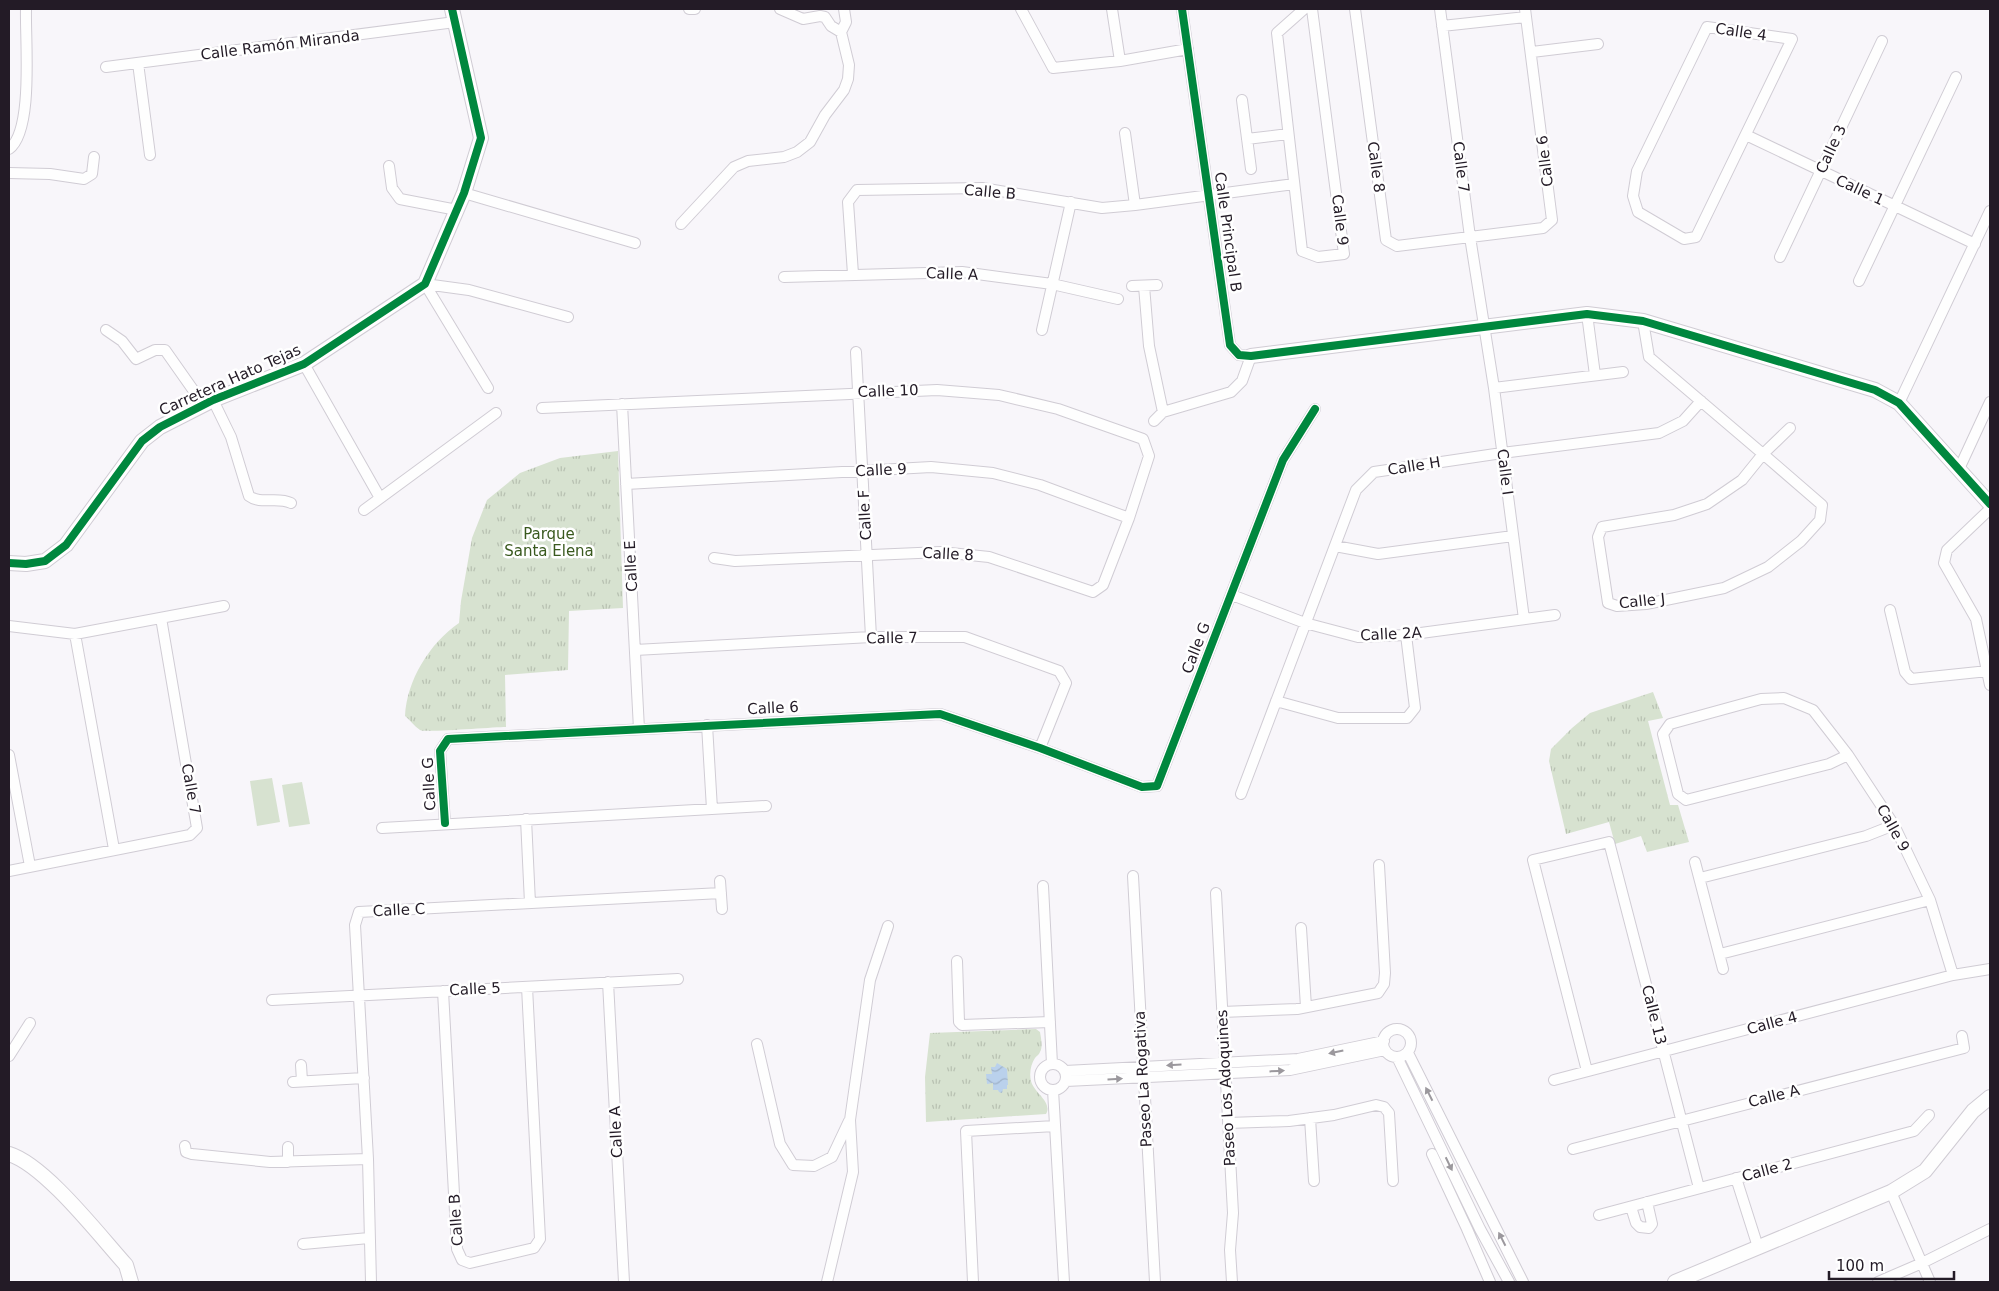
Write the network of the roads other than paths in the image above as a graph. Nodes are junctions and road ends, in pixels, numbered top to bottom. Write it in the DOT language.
graph roads {
  1 [pos="26,9"];
  2 [pos="688,9"];
  3 [pos="695,9"];
  4 [pos="780,9"];
  5 [pos="844,9"];
  6 [pos="1021,9"];
  7 [pos="1112,9"];
  8 [pos="1182,9"];
  9 [pos="1304,9"];
  10 [pos="1312,9"];
  11 [pos="1355,9"];
  12 [pos="1440,9"];
  13 [pos="1526,13"];
  14 [pos="453,15"];
  15 [pos="1442,26"];
  16 [pos="841,32"];
  17 [pos="1882,41"];
  18 [pos="1598,44"];
  19 [pos="1188,49"];
  20 [pos="1532,52"];
  21 [pos="1120,61"];
  22 [pos="138,63"];
  23 [pos="106,67"];
  24 [pos="1956,77"];
  25 [pos="1242,100"];
  26 [pos="1125,133"];
  27 [pos="1288,134"];
  28 [pos="1746,134"];
  29 [pos="1247,139"];
  30 [pos="9,149"];
  31 [pos="150,155"];
  32 [pos="94,157"];
  33 [pos="389,166"];
  34 [pos="1251,169"];
  35 [pos="1820,171"];
  36 [pos="9,173"];
  37 [pos="1294,184"];
  38 [pos="464,193"];
  39 [pos="1209,196"];
  40 [pos="1071,202"];
  41 [pos="1135,206"];
  42 [pos="1894,206"];
  43 [pos="457,210"];
  44 [pos="1990,211"];
  45 [pos="681,224"];
  46 [pos="1470,237"];
  47 [pos="635,242"];
  48 [pos="1975,244"];
  49 [pos="1780,257"];
  50 [pos="853,274"];
  51 [pos="784,277"];
  52 [pos="1859,281"];
  53 [pos="425,284"];
  54 [pos="1052,284"];
  55 [pos="1157,285"];
  56 [pos="1132,286"];
  57 [pos="1144,286"];
  58 [pos="1118,299"];
  59 [pos="1587,314"];
  60 [pos="568,317"];
  61 [pos="1643,321"];
  62 [pos="1483,326"];
  63 [pos="106,330"];
  64 [pos="1042,330"];
  65 [pos="856,352"];
  66 [pos="1252,356"];
  67 [pos="304,364"];
  68 [pos="1623,372"];
  69 [pos="1595,375"];
  70 [pos="488,388"];
  71 [pos="1494,388"];
  72 [pos="858,392"];
  73 [pos="208,402"];
  74 [pos="1701,402"];
  75 [pos="1990,402"];
  76 [pos="622,404"];
  77 [pos="1899,404"];
  78 [pos="542,408"];
  79 [pos="1315,409"];
  80 [pos="1164,412"];
  81 [pos="496,413"];
  82 [pos="1154,421"];
  83 [pos="1790,428"];
  84 [pos="1502,453"];
  85 [pos="1763,454"];
  86 [pos="1959,469"];
  87 [pos="863,471"];
  88 [pos="626,484"];
  89 [pos="380,498"];
  90 [pos="291,502"];
  91 [pos="1990,504"];
  92 [pos="1990,509"];
  93 [pos="364,510"];
  94 [pos="1129,518"];
  95 [pos="1513,536"];
  96 [pos="1335,546"];
  97 [pos="867,554"];
  98 [pos="714,558"];
  99 [pos="9,563"];
  100 [pos="1232,595"];
  101 [pos="224,606"];
  102 [pos="1890,610"];
  103 [pos="1555,615"];
  104 [pos="161,618"];
  105 [pos="1524,619"];
  106 [pos="1306,623"];
  107 [pos="9,626"];
  108 [pos="75,634"];
  109 [pos="1406,635"];
  110 [pos="871,637"];
  111 [pos="635,650"];
  112 [pos="1988,671"];
  113 [pos="1990,685"];
  114 [pos="1276,701"];
  115 [pos="707,726"];
  116 [pos="639,729"];
  117 [pos="502,736"];
  118 [pos="1040,748"];
  119 [pos="9,755"];
  120 [pos="1848,755"];
  121 [pos="1241,794"];
  122 [pos="766,806"];
  123 [pos="712,809"];
  124 [pos="526,819"];
  125 [pos="445,823"];
  126 [pos="1894,825"];
  127 [pos="382,828"];
  128 [pos="114,850"];
  129 [pos="1696,862"];
  130 [pos="1379,865"];
  131 [pos="30,866"];
  132 [pos="9,871"];
  133 [pos="1133,876"];
  134 [pos="1700,878"];
  135 [pos="720,881"];
  136 [pos="1043,886"];
  137 [pos="721,893"];
  138 [pos="1216,893"];
  139 [pos="1930,900"];
  140 [pos="530,903"];
  141 [pos="722,908"];
  142 [pos="888,926"];
  143 [pos="1301,928"];
  144 [pos="1720,954"];
  145 [pos="957,961"];
  146 [pos="1724,969"];
  147 [pos="1990,969"];
  148 [pos="1953,975"];
  149 [pos="678,979"];
  150 [pos="608,982"];
  151 [pos="527,987"];
  152 [pos="443,991"];
  153 [pos="359,995"];
  154 [pos="272,1000"];
  155 [pos="1306,1007"];
  156 [pos="1222,1012"];
  157 [pos="1050,1022"];
  158 [pos="30,1023"];
  159 [pos="1962,1036"];
  160 [pos="756,1044"];
  161 [pos="1384,1046"];
  162 [pos="1663,1051"];
  163 [pos="1408,1053"];
  164 [pos="9,1056"];
  165 [pos="1397,1057"];
  166 [pos="1052,1064"];
  167 [pos="301,1065"];
  168 [pos="1143,1067"];
  169 [pos="1225,1068"];
  170 [pos="1587,1071"];
  171 [pos="1066,1076"];
  172 [pos="364,1078"];
  173 [pos="1143,1078"];
  174 [pos="1554,1080"];
  175 [pos="1053,1090"];
  176 [pos="1990,1097"];
  177 [pos="1929,1115"];
  178 [pos="1310,1118"];
  179 [pos="850,1120"];
  180 [pos="1681,1120"];
  181 [pos="1228,1124"];
  182 [pos="1055,1126"];
  183 [pos="185,1146"];
  184 [pos="288,1147"];
  185 [pos="1574,1149"];
  186 [pos="9,1154"];
  187 [pos="1432,1154"];
  188 [pos="368,1159"];
  189 [pos="288,1162"];
  190 [pos="1736,1178"];
  191 [pos="1314,1181"];
  192 [pos="1393,1181"];
  193 [pos="1699,1188"];
  194 [pos="1891,1192"];
  195 [pos="1647,1202"];
  196 [pos="1631,1207"];
  197 [pos="1599,1215"];
  198 [pos="1990,1229"];
  199 [pos="369,1238"];
  200 [pos="303,1244"];
  201 [pos="1758,1247"];
  202 [pos="1922,1263"];
  203 [pos="131,1282"];
  204 [pos="371,1282"];
  205 [pos="624,1282"];
  206 [pos="827,1282"];
  207 [pos="973,1282"];
  208 [pos="1064,1282"];
  209 [pos="1155,1282"];
  210 [pos="1232,1282"];
  211 [pos="1490,1282"];
  212 [pos="1509,1282"];
  213 [pos="1524,1282"];
  214 [pos="1675,1282"];
  215 [pos="1878,1282"];
  216 [pos="1930,1282"];
  1 -- 30 [label="street"];
  2 -- 3 [label="street"];
  4 -- 16 [label="street"];
  5 -- 16 [label="street"];
  6 -- 21 [label="street"];
  7 -- 21 [label="street"];
  8 -- 19 [label="street, Calle Principal B"];
  9 -- 27 [label="street, Calle 9"];
  10 -- 37 [label="street, Calle 9"];
  11 -- 46 [label="street, Calle 8"];
  12 -- 15 [label="street, Calle 7"];
  13 -- 15 [label="street, Calle 6"];
  13 -- 20 [label="street, Calle 6"];
  14 -- 22 [label="street, Calle Ramón Miranda"];
  14 -- 38 [label="street"];
  15 -- 46 [label="street, Calle 7"];
  16 -- 45 [label="street"];
  17 -- 35 [label="street, Calle 3"];
  18 -- 20 [label="street"];
  19 -- 21 [label="street"];
  19 -- 39 [label="street, Calle Principal B"];
  20 -- 46 [label="street, Calle 6"];
  22 -- 23 [label="street, Calle Ramón Miranda"];
  22 -- 31 [label="street"];
  24 -- 42 [label="street"];
  25 -- 29 [label="street"];
  26 -- 41 [label="street"];
  27 -- 29 [label="street"];
  27 -- 37 [label="street, Calle 9"];
  28 -- 28 [label="street, Calle 4"];
  28 -- 35 [label="street, Calle 1"];
  29 -- 34 [label="street"];
  32 -- 36 [label="street"];
  33 -- 43 [label="street"];
  35 -- 42 [label="street, Calle 1"];
  35 -- 49 [label="street, Calle 3"];
  37 -- 39 [label="street"];
  38 -- 43 [label="street"];
  38 -- 47 [label="street"];
  39 -- 41 [label="street, Calle B"];
  39 -- 66 [label="street, Calle Principal B"];
  40 -- 41 [label="street, Calle B"];
  40 -- 50 [label="street, Calle B"];
  40 -- 54 [label="street"];
  42 -- 48 [label="street, Calle 1"];
  42 -- 52 [label="street"];
  43 -- 53 [label="street"];
  44 -- 48 [label="street"];
  46 -- 62 [label="street, Calle 7"];
  48 -- 77 [label="street"];
  50 -- 51 [label="street, Calle A"];
  50 -- 54 [label="street, Calle A"];
  53 -- 60 [label="street"];
  53 -- 67 [label="street, Carretera Hato Tejas"];
  53 -- 70 [label="street"];
  54 -- 58 [label="street, Calle A"];
  54 -- 64 [label="street"];
  55 -- 57 [label="street"];
  56 -- 57 [label="street"];
  57 -- 80 [label="street"];
  59 -- 61 [label="street"];
  59 -- 62 [label="street"];
  59 -- 69 [label="street"];
  61 -- 74 [label="street, Calle J"];
  61 -- 77 [label="street"];
  62 -- 66 [label="street"];
  62 -- 71 [label="street, Calle I"];
  63 -- 73 [label="street"];
  65 -- 72 [label="street, Calle F"];
  66 -- 80 [label="street"];
  67 -- 73 [label="street, Carretera Hato Tejas"];
  67 -- 89 [label="street"];
  68 -- 69 [label="street"];
  69 -- 71 [label="street"];
  71 -- 84 [label="street, Calle I"];
  72 -- 76 [label="street, Calle 10"];
  72 -- 87 [label="street, Calle F"];
  72 -- 94 [label="street, Calle 10"];
  73 -- 90 [label="street"];
  73 -- 99 [label="street, Carretera Hato Tejas"];
  74 -- 84 [label="street, Calle H"];
  74 -- 85 [label="street, Calle J"];
  75 -- 86 [label="street"];
  76 -- 78 [label="street, Calle 10"];
  76 -- 88 [label="street, Calle E"];
  77 -- 86 [label="street"];
  79 -- 100 [label="street, Calle G"];
  80 -- 82 [label="street"];
  81 -- 89 [label="street"];
  83 -- 85 [label="street, Calle J"];
  84 -- 95 [label="street, Calle I"];
  84 -- 96 [label="street, Calle H"];
  85 -- 85 [label="street, Calle J"];
  86 -- 91 [label="street"];
  87 -- 88 [label="street, Calle 9"];
  87 -- 94 [label="street, Calle 9"];
  87 -- 97 [label="street, Calle F"];
  88 -- 111 [label="street, Calle E"];
  89 -- 93 [label="street"];
  92 -- 112 [label="street"];
  94 -- 97 [label="street, Calle 8"];
  95 -- 96 [label="street"];
  95 -- 105 [label="street, Calle I"];
  96 -- 106 [label="street, Calle H"];
  97 -- 98 [label="street, Calle 8"];
  97 -- 110 [label="street, Calle F"];
  100 -- 106 [label="street, Calle 2A"];
  100 -- 118 [label="street, Calle G"];
  101 -- 104 [label="street"];
  102 -- 112 [label="street"];
  103 -- 105 [label="street, Calle 2A"];
  104 -- 108 [label="street"];
  104 -- 128 [label="street, Calle 7"];
  105 -- 109 [label="street, Calle 2A"];
  106 -- 109 [label="street, Calle 2A"];
  106 -- 114 [label="street, Calle H"];
  107 -- 108 [label="street"];
  108 -- 128 [label="street"];
  109 -- 114 [label="street"];
  110 -- 111 [label="street, Calle 7"];
  110 -- 118 [label="street, Calle 7"];
  111 -- 116 [label="street, Calle E"];
  112 -- 113 [label="street"];
  114 -- 121 [label="street, Calle H"];
  115 -- 116 [label="street, Calle 6"];
  115 -- 118 [label="street, Calle 6"];
  115 -- 123 [label="street"];
  116 -- 117 [label="street, Calle 6"];
  117 -- 125 [label="street, Calle G"];
  119 -- 131 [label="street"];
  120 -- 120 [label="street, Calle 9"];
  120 -- 126 [label="street, Calle 9"];
  122 -- 123 [label="street"];
  123 -- 124 [label="street"];
  124 -- 125 [label="street"];
  124 -- 140 [label="street"];
  125 -- 127 [label="street"];
  126 -- 134 [label="street"];
  126 -- 139 [label="street, Calle 9"];
  128 -- 131 [label="street, Calle 7"];
  129 -- 134 [label="street"];
  130 -- 155 [label="street"];
  131 -- 132 [label="street, Calle 7"];
  133 -- 168 [label="street, Paseo La Rogativa"];
  134 -- 144 [label="street"];
  135 -- 137 [label="street"];
  136 -- 157 [label="street"];
  137 -- 140 [label="street, Calle C"];
  137 -- 141 [label="street"];
  138 -- 156 [label="street, Paseo Los Adoquines"];
  139 -- 144 [label="street"];
  139 -- 148 [label="street, Calle 9"];
  140 -- 153 [label="street, Calle C"];
  142 -- 179 [label="street"];
  143 -- 155 [label="street"];
  144 -- 146 [label="street"];
  145 -- 157 [label="street"];
  147 -- 148 [label="street, Calle 4"];
  148 -- 162 [label="street, Calle 4"];
  149 -- 150 [label="street, Calle 5"];
  150 -- 151 [label="street, Calle 5"];
  150 -- 205 [label="street, Calle A"];
  151 -- 152 [label="street, Calle 5"];
  151 -- 152 [label="street, Calle B"];
  152 -- 153 [label="street, Calle 5"];
  153 -- 154 [label="street, Calle 5"];
  153 -- 172 [label="street, Calle C"];
  155 -- 156 [label="street"];
  156 -- 169 [label="street, Paseo Los Adoquines"];
  157 -- 166 [label="street"];
  158 -- 164 [label="street"];
  159 -- 180 [label="street, Calle A"];
  160 -- 179 [label="street"];
  161 -- 163 [label="street"];
  161 -- 165 [label="street"];
  161 -- 169 [label="street"];
  162 -- 170 [label="street, Calle 4"];
  162 -- 170 [label="street, Calle 13"];
  162 -- 180 [label="street, Calle 13"];
  163 -- 165 [label="street"];
  213 -- 163 [label="street, one-way"];
  165 -- 212 [label="street, one-way"];
  166 -- 171 [label="street"];
  166 -- 175 [label="street"];
  167 -- 172 [label="street"];
  169 -- 168 [label="street, one-way"];
  168 -- 171 [label="street"];
  168 -- 173 [label="street, Paseo La Rogativa"];
  169 -- 173 [label="street"];
  169 -- 181 [label="street, Paseo Los Adoquines"];
  170 -- 174 [label="street, Calle 4"];
  171 -- 173 [label="street, one-way"];
  171 -- 175 [label="street"];
  172 -- 188 [label="street, Calle C"];
  173 -- 209 [label="street, Paseo La Rogativa"];
  175 -- 182 [label="street"];
  176 -- 194 [label="street"];
  177 -- 190 [label="street, Calle 2"];
  178 -- 181 [label="street"];
  178 -- 191 [label="street"];
  178 -- 192 [label="street"];
  179 -- 206 [label="street"];
  180 -- 185 [label="street, Calle A"];
  180 -- 193 [label="street, Calle 13"];
  181 -- 210 [label="street, Paseo Los Adoquines"];
  182 -- 207 [label="street"];
  182 -- 208 [label="street"];
  183 -- 189 [label="street"];
  184 -- 189 [label="street"];
  186 -- 203 [label="street"];
  187 -- 211 [label="street"];
  188 -- 189 [label="street"];
  188 -- 199 [label="street, Calle C"];
  190 -- 193 [label="street, Calle 2"];
  190 -- 201 [label="street"];
  193 -- 195 [label="street, Calle 2"];
  194 -- 201 [label="street"];
  194 -- 202 [label="street"];
  195 -- 196 [label="street, Calle 2"];
  195 -- 196 [label="street"];
  196 -- 197 [label="street, Calle 2"];
  198 -- 202 [label="street"];
  199 -- 200 [label="street"];
  199 -- 204 [label="street, Calle C"];
  201 -- 214 [label="street"];
  202 -- 215 [label="street"];
  202 -- 216 [label="street"];
}
